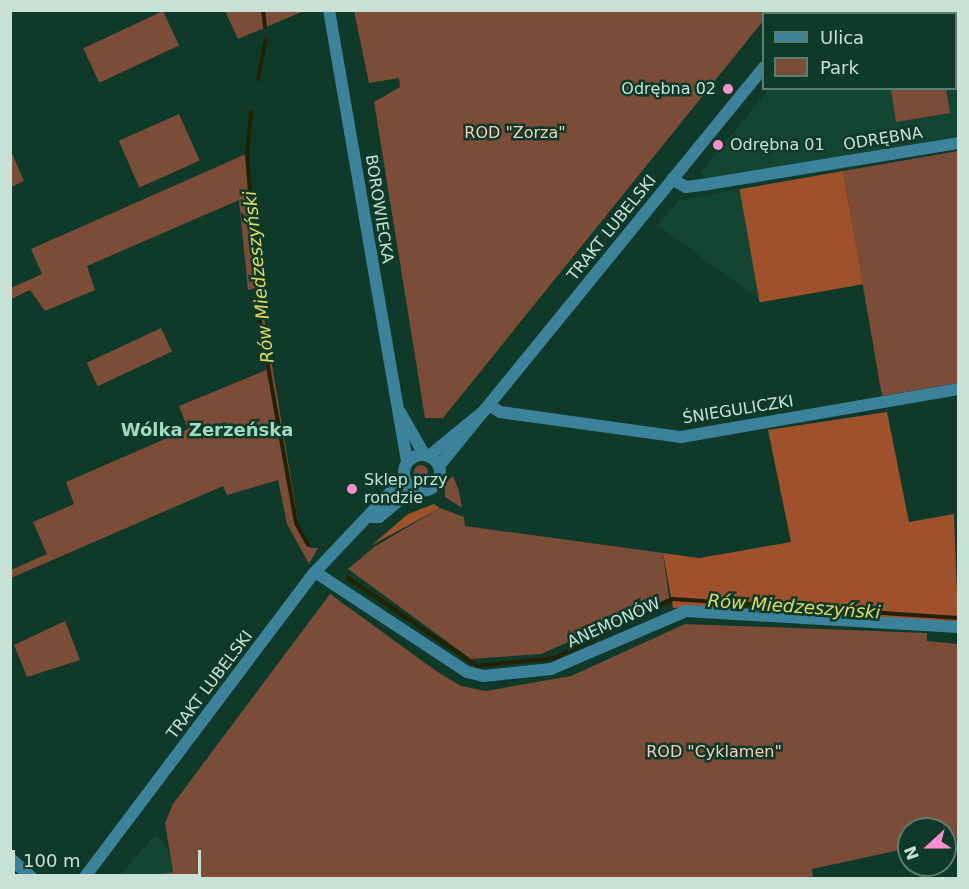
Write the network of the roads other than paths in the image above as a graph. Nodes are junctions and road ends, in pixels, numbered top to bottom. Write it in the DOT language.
graph roads {
  1 [pos="329,10"];
  2 [pos="762,70"];
  3 [pos="958,143"];
  4 [pos="672,179"];
  5 [pos="958,389"];
  6 [pos="487,407"];
  7 [pos="400,412"];
  8 [pos="426,455"];
  9 [pos="407,461"];
  10 [pos="439,466"];
  11 [pos="404,478"];
  12 [pos="414,489"];
  13 [pos="369,517"];
  14 [pos="315,572"];
  15 [pos="958,627"];
  16 [pos="10,858"];
  17 [pos="32,879"];
  18 [pos="84,879"];
  1 -- 7 [label="street, BOROWIECKA"];
  2 -- 4 [label="street, TRAKT LUBELSKI"];
  3 -- 4 [label="street, ODRĘBNA"];
  4 -- 6 [label="street, TRAKT LUBELSKI"];
  5 -- 6 [label="street, ŚNIEGULICZKI"];
  6 -- 8 [label="street, TRAKT LUBELSKI"];
  6 -- 10 [label="street, TRAKT LUBELSKI"];
  7 -- 8 [label="street, BOROWIECKA"];
  7 -- 9 [label="street, BOROWIECKA"];
  8 -- 9 [label="street"];
  8 -- 10 [label="street"];
  9 -- 11 [label="street"];
  10 -- 12 [label="street"];
  11 -- 12 [label="street"];
  11 -- 13 [label="street, TRAKT LUBELSKI"];
  12 -- 13 [label="street, TRAKT LUBELSKI"];
  13 -- 14 [label="street, TRAKT LUBELSKI"];
  14 -- 15 [label="street, ANEMONÓW"];
  14 -- 18 [label="street, TRAKT LUBELSKI"];
  16 -- 17 [label="street"];
}
